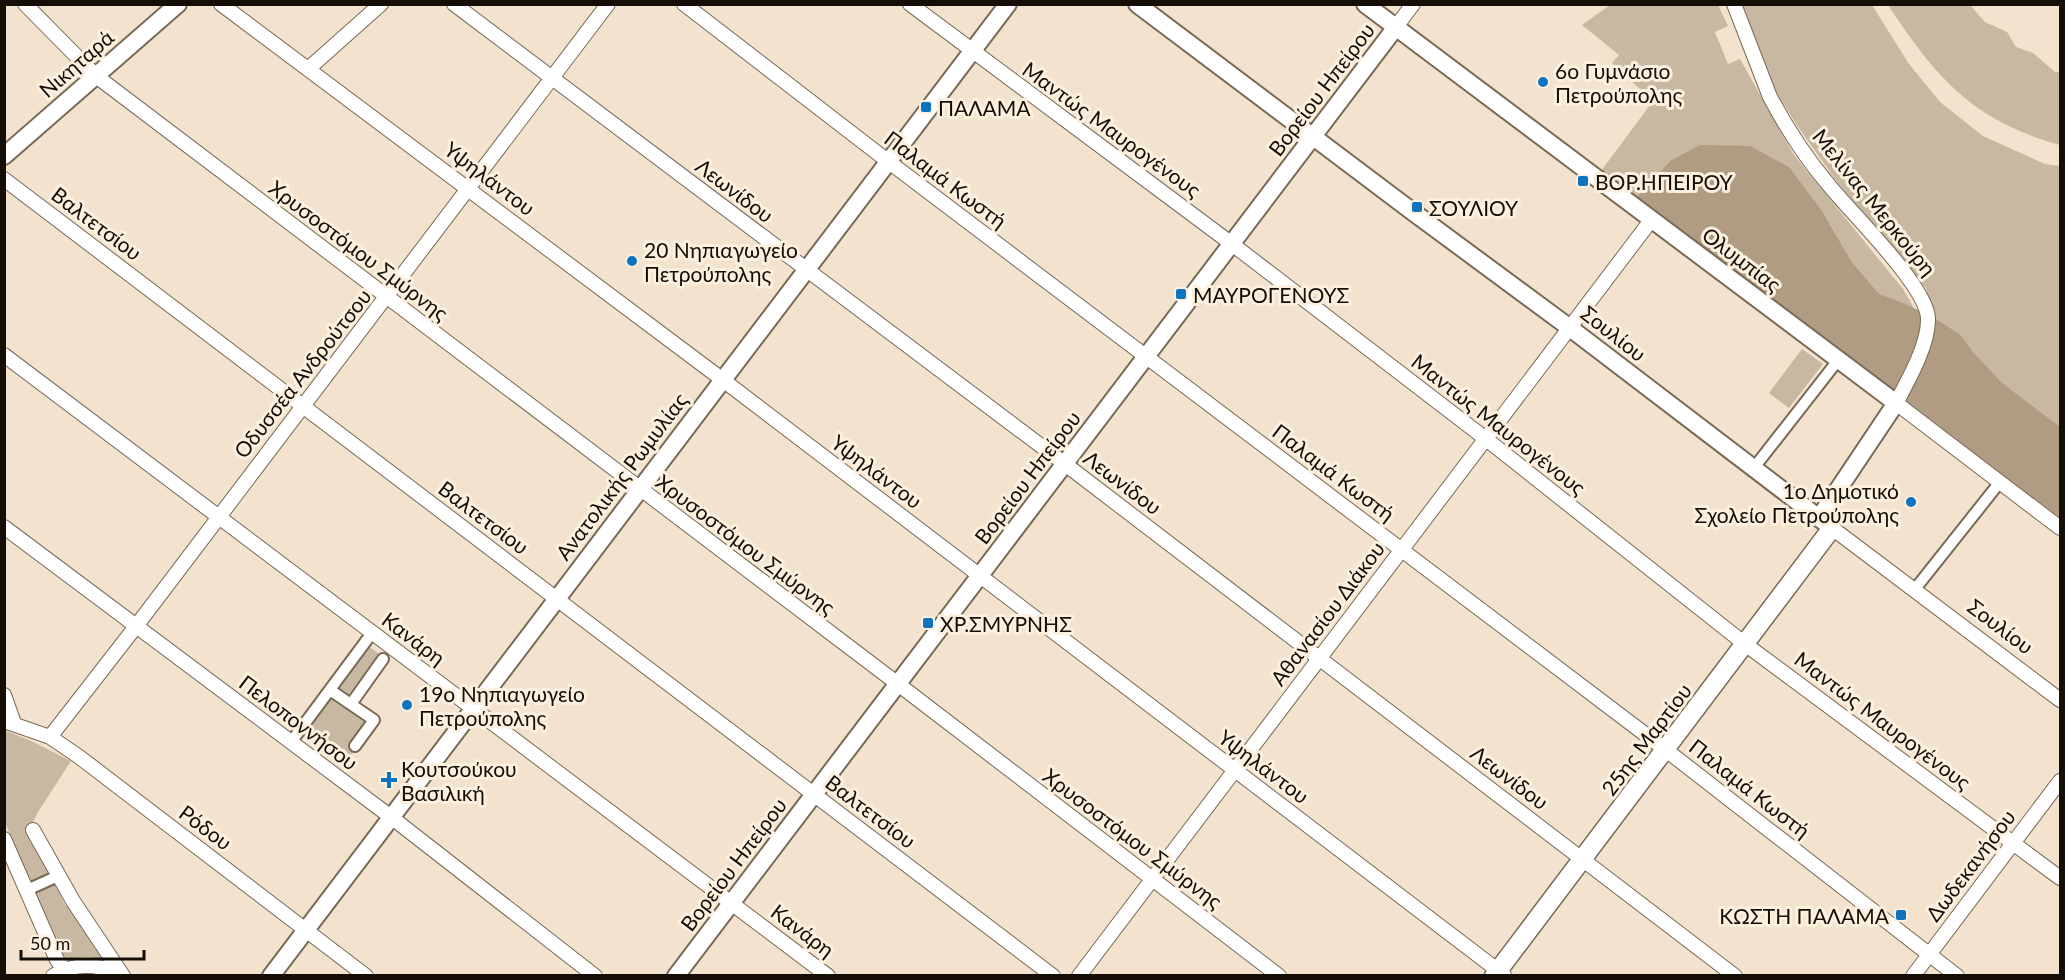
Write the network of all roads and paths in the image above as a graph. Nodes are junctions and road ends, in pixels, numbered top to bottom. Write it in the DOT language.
graph roads {
  1 [pos="26,4"];
  2 [pos="178,4"];
  3 [pos="221,4"];
  4 [pos="381,4"];
  5 [pos="454,4"];
  6 [pos="608,4"];
  7 [pos="684,4"];
  8 [pos="910,4"];
  9 [pos="1008,4"];
  10 [pos="1137,4"];
  11 [pos="1365,4"];
  12 [pos="1413,4"];
  13 [pos="1734,4"];
  14 [pos="1396,27"];
  15 [pos="972,52"];
  16 [pos="308,69"];
  17 [pos="96,76"];
  18 [pos="552,78"];
  19 [pos="1313,136"];
  20 [pos="4,156"];
  21 [pos="889,162"];
  22 [pos="4,179"];
  23 [pos="469,188"];
  24 [pos="1653,219"];
  25 [pos="1232,244"];
  26 [pos="806,270"];
  27 [pos="387,297"];
  28 [pos="1570,327"];
  29 [pos="4,355"];
  30 [pos="1146,357"];
  31 [pos="1839,359"];
  32 [pos="723,380"];
  33 [pos="1896,403"];
  34 [pos="302,406"];
  35 [pos="1486,439"];
  36 [pos="1065,464"];
  37 [pos="1753,469"];
  38 [pos="2000,482"];
  39 [pos="639,490"];
  40 [pos="218,517"];
  41 [pos="1826,523"];
  42 [pos="4,527"];
  43 [pos="2061,528"];
  44 [pos="1402,550"];
  45 [pos="980,576"];
  46 [pos="1915,589"];
  47 [pos="557,599"];
  48 [pos="137,625"];
  49 [pos="372,633"];
  50 [pos="1745,644"];
  51 [pos="383,659"];
  52 [pos="1319,659"];
  53 [pos="898,684"];
  54 [pos="330,690"];
  55 [pos="4,695"];
  56 [pos="2061,700"];
  57 [pos="351,704"];
  58 [pos="473,709"];
  59 [pos="9,722"];
  60 [pos="50,737"];
  61 [pos="291,742"];
  62 [pos="355,746"];
  63 [pos="1666,750"];
  64 [pos="1235,770"];
  65 [pos="2061,781"];
  66 [pos="814,794"];
  67 [pos="391,817"];
  68 [pos="33,830"];
  69 [pos="4,839"];
  70 [pos="2013,843"];
  71 [pos="1583,858"];
  72 [pos="58,876"];
  73 [pos="2061,878"];
  74 [pos="1152,879"];
  75 [pos="27,890"];
  76 [pos="732,902"];
  77 [pos="306,930"];
  78 [pos="1929,955"];
  79 [pos="62,973"];
  80 [pos="121,974"];
  81 [pos="1499,974"];
  82 [pos="271,975"];
  83 [pos="366,975"];
  84 [pos="595,975"];
  85 [pos="676,975"];
  86 [pos="828,975"];
  87 [pos="1053,975"];
  88 [pos="1079,975"];
  89 [pos="1279,975"];
  90 [pos="1735,975"];
  91 [pos="1913,975"];
  92 [pos="1957,975"];
  1 -- 17 [label="street, Χρυσοστόμου Σμύρνης"];
  2 -- 17 [label="street, Νικηταρά"];
  3 -- 16 [label="street, Υψηλάντου"];
  4 -- 16 [label="street"];
  5 -- 18 [label="street, Λεωνίδου"];
  6 -- 18 [label="street, Οδυσσέα Ανδρούτσου"];
  7 -- 21 [label="street, Παλαμά Κωστή"];
  8 -- 15 [label="street, Μαντώς Μαυρογένους"];
  9 -- 15 [label="street, Ανατολικής Ρωμυλίας"];
  10 -- 19 [label="street, Σουλίου"];
  11 -- 14 [label="street, Ολυμπίας"];
  12 -- 14 [label="street, Βορείου Ηπείρου"];
  13 -- 33 [label="street, Μελίνας Μερκούρη"];
  14 -- 19 [label="street, Βορείου Ηπείρου"];
  14 -- 24 [label="street, Ολυμπίας"];
  15 -- 21 [label="street, Ανατολικής Ρωμυλίας"];
  15 -- 25 [label="street, Μαντώς Μαυρογένους"];
  16 -- 23 [label="street, Υψηλάντου"];
  17 -- 20 [label="street, Νικηταρά"];
  17 -- 27 [label="street, Χρυσοστόμου Σμύρνης"];
  18 -- 23 [label="street, Οδυσσέα Ανδρούτσου"];
  18 -- 26 [label="street, Λεωνίδου"];
  19 -- 25 [label="street, Βορείου Ηπείρου"];
  19 -- 28 [label="street, Σουλίου"];
  21 -- 26 [label="street, Ανατολικής Ρωμυλίας"];
  21 -- 30 [label="street, Παλαμά Κωστή"];
  22 -- 34 [label="street, Βαλτετσίου"];
  23 -- 27 [label="street, Οδυσσέα Ανδρούτσου"];
  23 -- 32 [label="street, Υψηλάντου"];
  24 -- 28 [label="street, Αθανασίου Διάκου"];
  24 -- 31 [label="street, Ολυμπίας"];
  25 -- 30 [label="street, Βορείου Ηπείρου"];
  25 -- 35 [label="street, Μαντώς Μαυρογένους"];
  26 -- 32 [label="street, Ανατολικής Ρωμυλίας"];
  26 -- 36 [label="street, Λεωνίδου"];
  27 -- 34 [label="street, Οδυσσέα Ανδρούτσου"];
  27 -- 39 [label="street, Χρυσοστόμου Σμύρνης"];
  28 -- 35 [label="street, Αθανασίου Διάκου"];
  28 -- 37 [label="street, Σουλίου"];
  29 -- 40 [label="street, Κανάρη"];
  30 -- 36 [label="street, Βορείου Ηπείρου"];
  30 -- 44 [label="street, Παλαμά Κωστή"];
  31 -- 33 [label="street, Ολυμπίας"];
  31 -- 37 [label="street"];
  32 -- 39 [label="street, Ανατολικής Ρωμυλίας"];
  32 -- 45 [label="street, Υψηλάντου"];
  33 -- 38 [label="street, Ολυμπίας"];
  33 -- 41 [label="street, Μελίνας Μερκούρη"];
  34 -- 40 [label="street, Οδυσσέα Ανδρούτσου"];
  34 -- 47 [label="street, Βαλτετσίου"];
  35 -- 44 [label="street, Αθανασίου Διάκου"];
  35 -- 50 [label="street, Μαντώς Μαυρογένους"];
  36 -- 45 [label="street, Βορείου Ηπείρου"];
  36 -- 52 [label="street, Λεωνίδου"];
  37 -- 41 [label="street, Σουλίου"];
  38 -- 43 [label="street, Ολυμπίας"];
  38 -- 46 [label="street"];
  39 -- 47 [label="street, Ανατολικής Ρωμυλίας"];
  39 -- 53 [label="street, Χρυσοστόμου Σμύρνης"];
  40 -- 48 [label="street, Οδυσσέα Ανδρούτσου"];
  40 -- 49 [label="street, Κανάρη"];
  41 -- 46 [label="street, Σουλίου"];
  41 -- 50 [label="main road, 25ης Μαρτίου"];
  42 -- 48 [label="street, Πελοποννήσου"];
  44 -- 52 [label="street, Αθανασίου Διάκου"];
  44 -- 63 [label="street, Παλαμά Κωστή"];
  45 -- 53 [label="street, Βορείου Ηπείρου"];
  45 -- 64 [label="street, Υψηλάντου"];
  46 -- 56 [label="street, Σουλίου"];
  47 -- 58 [label="street, Ανατολικής Ρωμυλίας"];
  47 -- 66 [label="street, Βαλτετσίου"];
  48 -- 60 [label="street, Οδυσσέα Ανδρούτσου"];
  48 -- 61 [label="street, Πελοποννήσου"];
  49 -- 54 [label="street"];
  49 -- 58 [label="street, Κανάρη"];
  50 -- 63 [label="main road, 25ης Μαρτίου"];
  50 -- 70 [label="street, Μαντώς Μαυρογένους"];
  51 -- 57 [label="street"];
  52 -- 64 [label="street, Αθανασίου Διάκου"];
  52 -- 71 [label="street, Λεωνίδου"];
  53 -- 66 [label="street, Βορείου Ηπείρου"];
  53 -- 74 [label="street, Χρυσοστόμου Σμύρνης"];
  54 -- 57 [label="street"];
  54 -- 61 [label="street"];
  55 -- 59 [label="street, Ρόδου"];
  57 -- 62 [label="street"];
  58 -- 67 [label="street, Ανατολικής Ρωμυλίας"];
  58 -- 76 [label="street, Κανάρη"];
  59 -- 60 [label="street, Ρόδου"];
  60 -- 77 [label="street, Ρόδου"];
  61 -- 67 [label="street, Πελοποννήσου"];
  63 -- 71 [label="main road, 25ης Μαρτίου"];
  63 -- 78 [label="street, Παλαμά Κωστή"];
  64 -- 74 [label="street, Αθανασίου Διάκου"];
  64 -- 81 [label="street, Υψηλάντου"];
  65 -- 70 [label="street, Δωδεκανήσου"];
  66 -- 76 [label="street, Βορείου Ηπείρου"];
  66 -- 87 [label="street, Βαλτετσίου"];
  67 -- 77 [label="street, Ανατολικής Ρωμυλίας"];
  67 -- 84 [label="street, Πελοποννήσου"];
  68 -- 72 [label="street"];
  69 -- 75 [label="street"];
  70 -- 73 [label="street, Μαντώς Μαυρογένους"];
  70 -- 78 [label="street, Δωδεκανήσου"];
  71 -- 81 [label="main road, 25ης Μαρτίου"];
  71 -- 90 [label="street, Λεωνίδου"];
  72 -- 75 [label="street"];
  72 -- 80 [label="street"];
  74 -- 88 [label="street, Αθανασίου Διάκου"];
  74 -- 89 [label="street, Χρυσοστόμου Σμύρνης"];
  75 -- 79 [label="street"];
  76 -- 85 [label="street, Βορείου Ηπείρου"];
  76 -- 86 [label="street, Κανάρη"];
  77 -- 82 [label="street, Ανατολικής Ρωμυλίας"];
  77 -- 83 [label="street, Ρόδου"];
  78 -- 91 [label="street, Δωδεκανήσου"];
  78 -- 92 [label="street, Παλαμά Κωστή"];
  79 -- 80 [label="street"];
}
